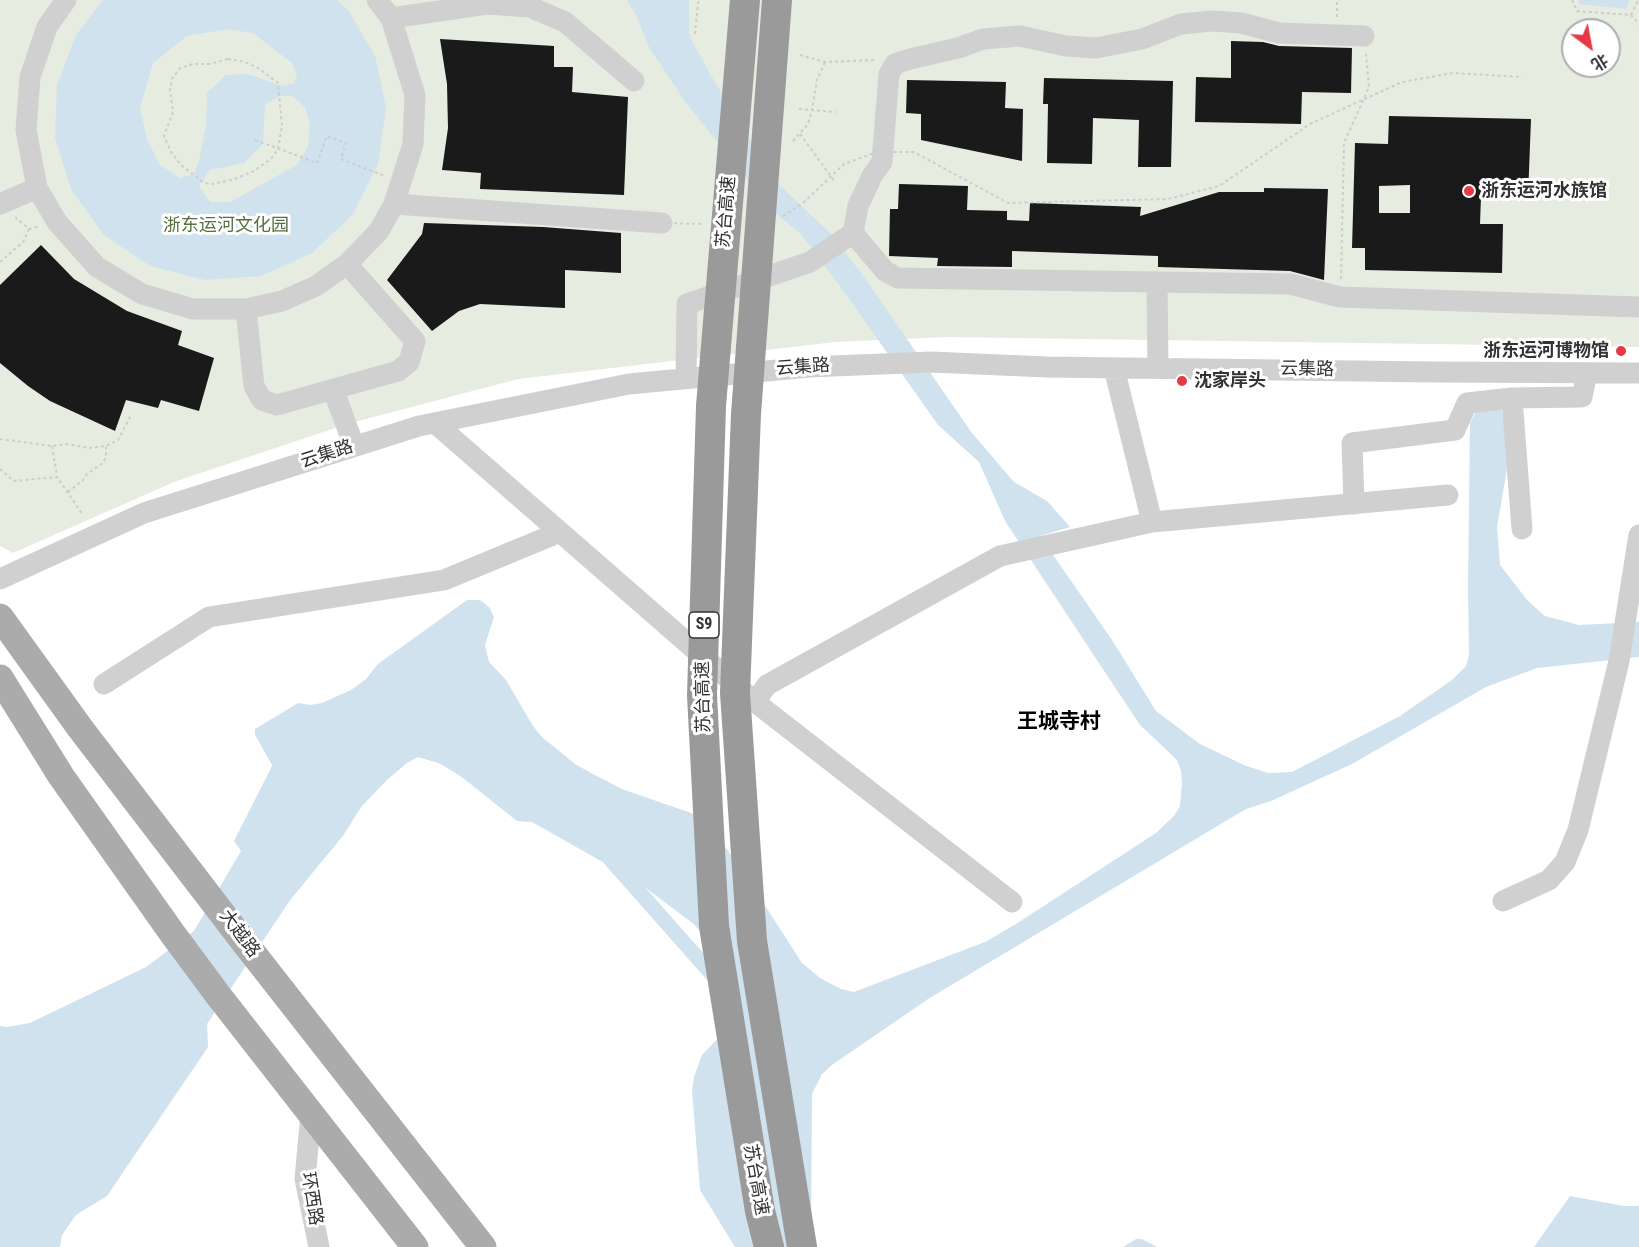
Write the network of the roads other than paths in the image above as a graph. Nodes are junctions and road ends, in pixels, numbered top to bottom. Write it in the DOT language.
graph roads {
  1 [pos="66,0"];
  2 [pos="377,0"];
  3 [pos="745,0"];
  4 [pos="777,0"];
  5 [pos="391,18"];
  6 [pos="1364,36"];
  7 [pos="634,81"];
  8 [pos="37,188"];
  9 [pos="2,203"];
  10 [pos="394,204"];
  11 [pos="662,223"];
  12 [pos="853,233"];
  13 [pos="347,264"];
  14 [pos="1157,282"];
  15 [pos="1639,308"];
  16 [pos="246,309"];
  17 [pos="1114,368"];
  18 [pos="1158,368"];
  19 [pos="1587,373"];
  20 [pos="1639,373"];
  21 [pos="686,378"];
  22 [pos="333,390"];
  23 [pos="1512,398"];
  24 [pos="435,423"];
  25 [pos="354,446"];
  26 [pos="1448,495"];
  27 [pos="1354,504"];
  28 [pos="1152,522"];
  29 [pos="1521,529"];
  30 [pos="560,532"];
  31 [pos="1639,535"];
  32 [pos="0,579"];
  33 [pos="0,617"];
  34 [pos="0,678"];
  35 [pos="104,684"];
  36 [pos="754,702"];
  37 [pos="1503,901"];
  38 [pos="1012,902"];
  39 [pos="311,1114"];
  40 [pos="319,1247"];
  41 [pos="415,1247"];
  42 [pos="483,1247"];
  43 [pos="769,1247"];
  44 [pos="801,1247"];
  1 -- 8 [label="street"];
  2 -- 5 [label="street"];
  3 -- 43 [label="highway, 苏台高速 / S9, bridge"];
  4 -- 44 [label="highway, 苏台高速 / S9, bridge"];
  5 -- 7 [label="street"];
  5 -- 10 [label="street"];
  6 -- 12 [label="street"];
  8 -- 9 [label="street"];
  8 -- 16 [label="street"];
  10 -- 11 [label="street"];
  10 -- 13 [label="street"];
  12 -- 14 [label="street"];
  12 -- 21 [label="street"];
  13 -- 16 [label="street"];
  13 -- 22 [label="street"];
  14 -- 15 [label="street"];
  14 -- 18 [label="street"];
  16 -- 22 [label="street"];
  17 -- 18 [label="street, 云集路"];
  17 -- 21 [label="street, 云集路"];
  17 -- 28 [label="street"];
  18 -- 19 [label="street, 云集路"];
  19 -- 20 [label="street, 云集路"];
  19 -- 23 [label="street"];
  21 -- 24 [label="street, 云集路"];
  22 -- 25 [label="street"];
  23 -- 27 [label="street"];
  23 -- 29 [label="street"];
  24 -- 25 [label="street, 云集路"];
  24 -- 30 [label="street"];
  25 -- 32 [label="street, 云集路"];
  26 -- 27 [label="street"];
  27 -- 28 [label="street"];
  28 -- 36 [label="street"];
  30 -- 35 [label="street"];
  30 -- 36 [label="street"];
  31 -- 37 [label="street"];
  33 -- 42 [label="main road, 大越路"];
  34 -- 39 [label="main road"];
  36 -- 38 [label="street"];
  39 -- 40 [label="street, 环西路"];
  39 -- 41 [label="main road"];
}
